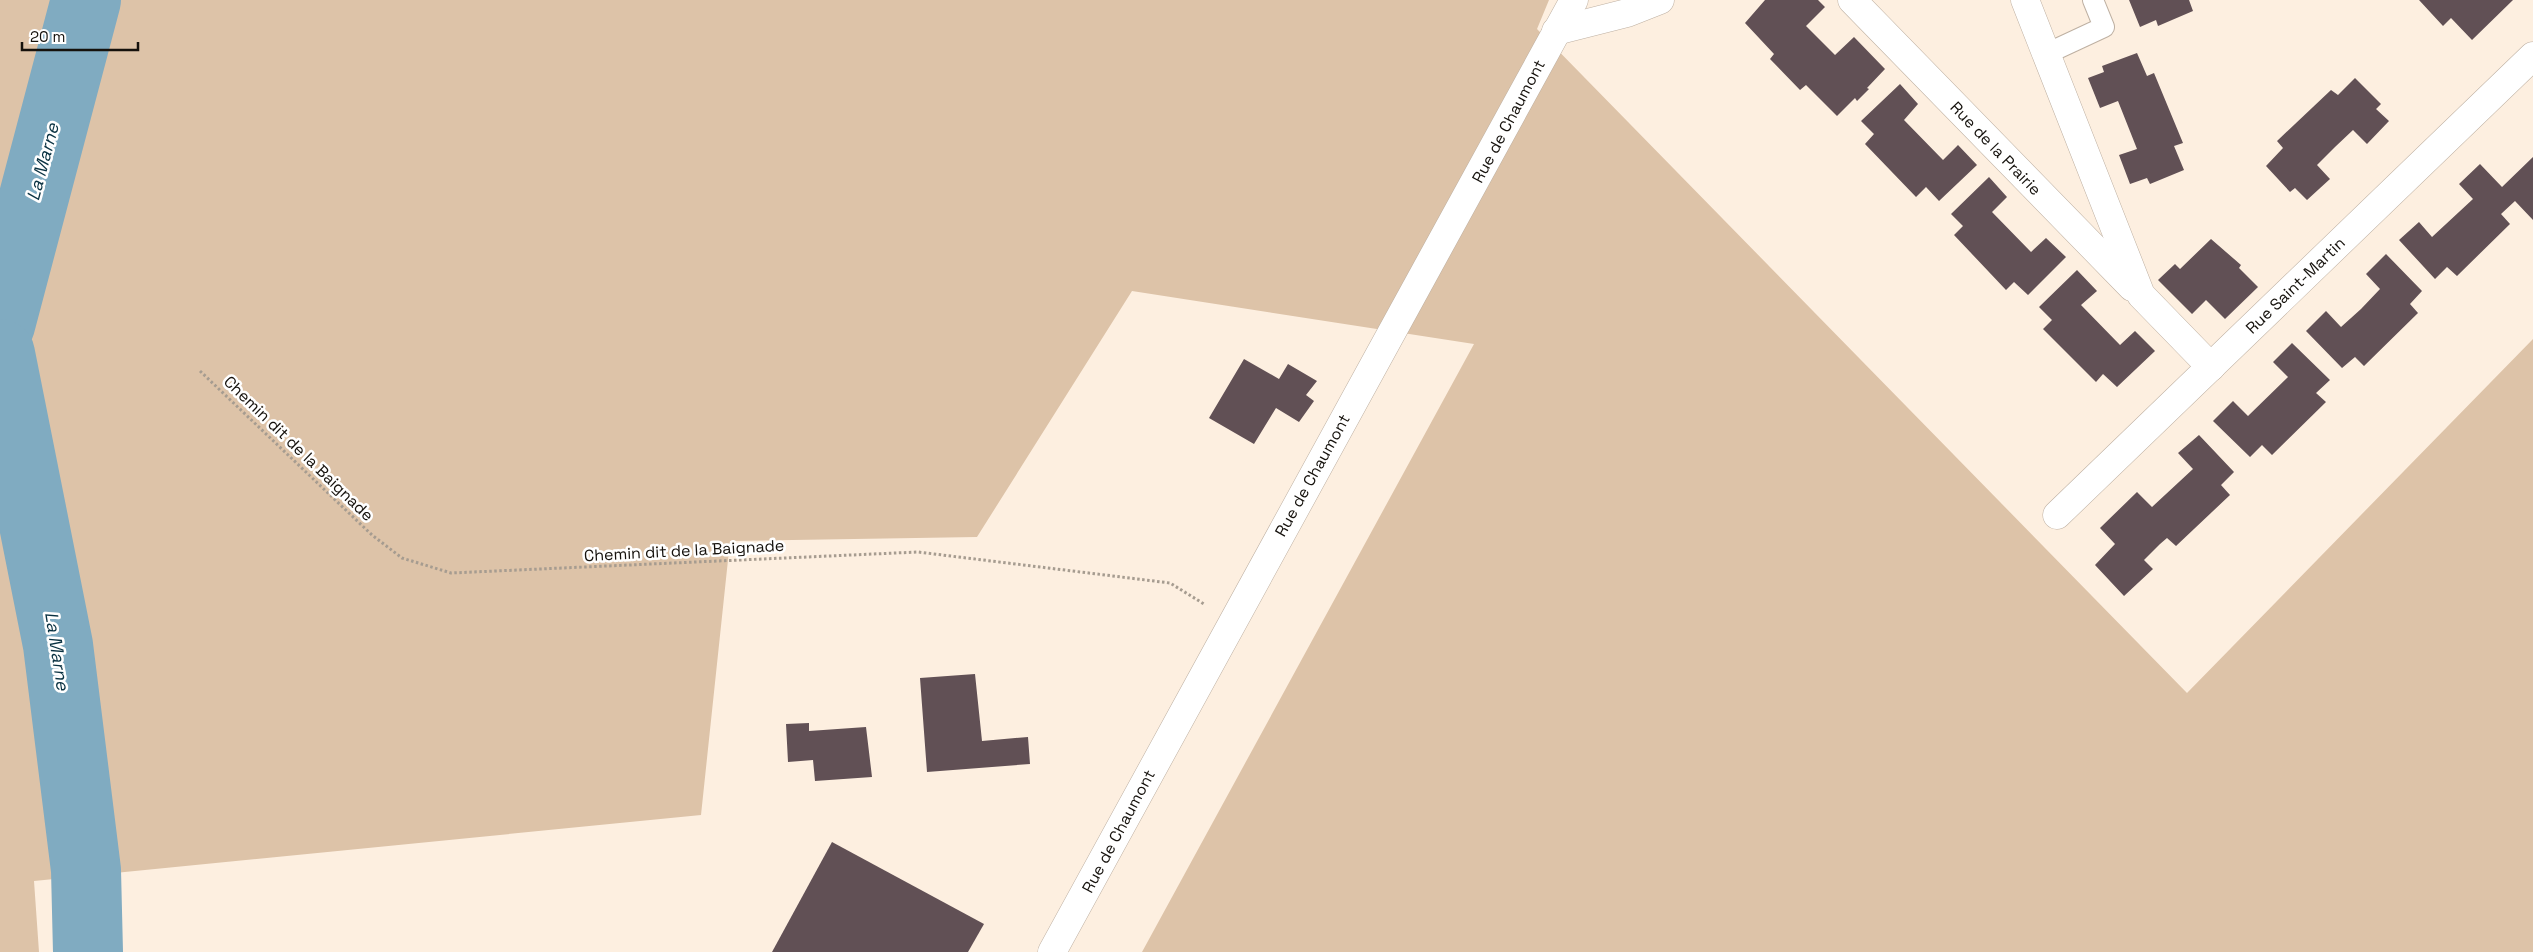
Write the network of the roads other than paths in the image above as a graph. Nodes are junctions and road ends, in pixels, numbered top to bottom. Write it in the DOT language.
graph roads {
  1 [pos="1574,0"];
  2 [pos="1660,0"];
  3 [pos="1852,0"];
  4 [pos="2025,0"];
  5 [pos="2093,0"];
  6 [pos="1556,31"];
  7 [pos="2046,54"];
  8 [pos="2533,56"];
  9 [pos="2141,295"];
  10 [pos="2211,367"];
  11 [pos="2057,514"];
  12 [pos="1052,952"];
  1 -- 6 [label="street, Rue de Chaumont"];
  2 -- 6 [label="street"];
  3 -- 9 [label="street, Rue de la Prairie"];
  4 -- 7 [label="street, Rue de la Prairie"];
  5 -- 7 [label="lane"];
  6 -- 12 [label="street, Rue de Chaumont"];
  7 -- 9 [label="street, Rue de la Prairie"];
  8 -- 10 [label="street, Rue Saint-Martin"];
  9 -- 10 [label="street, Rue de la Prairie"];
  10 -- 11 [label="street, Rue Saint-Martin"];
}
